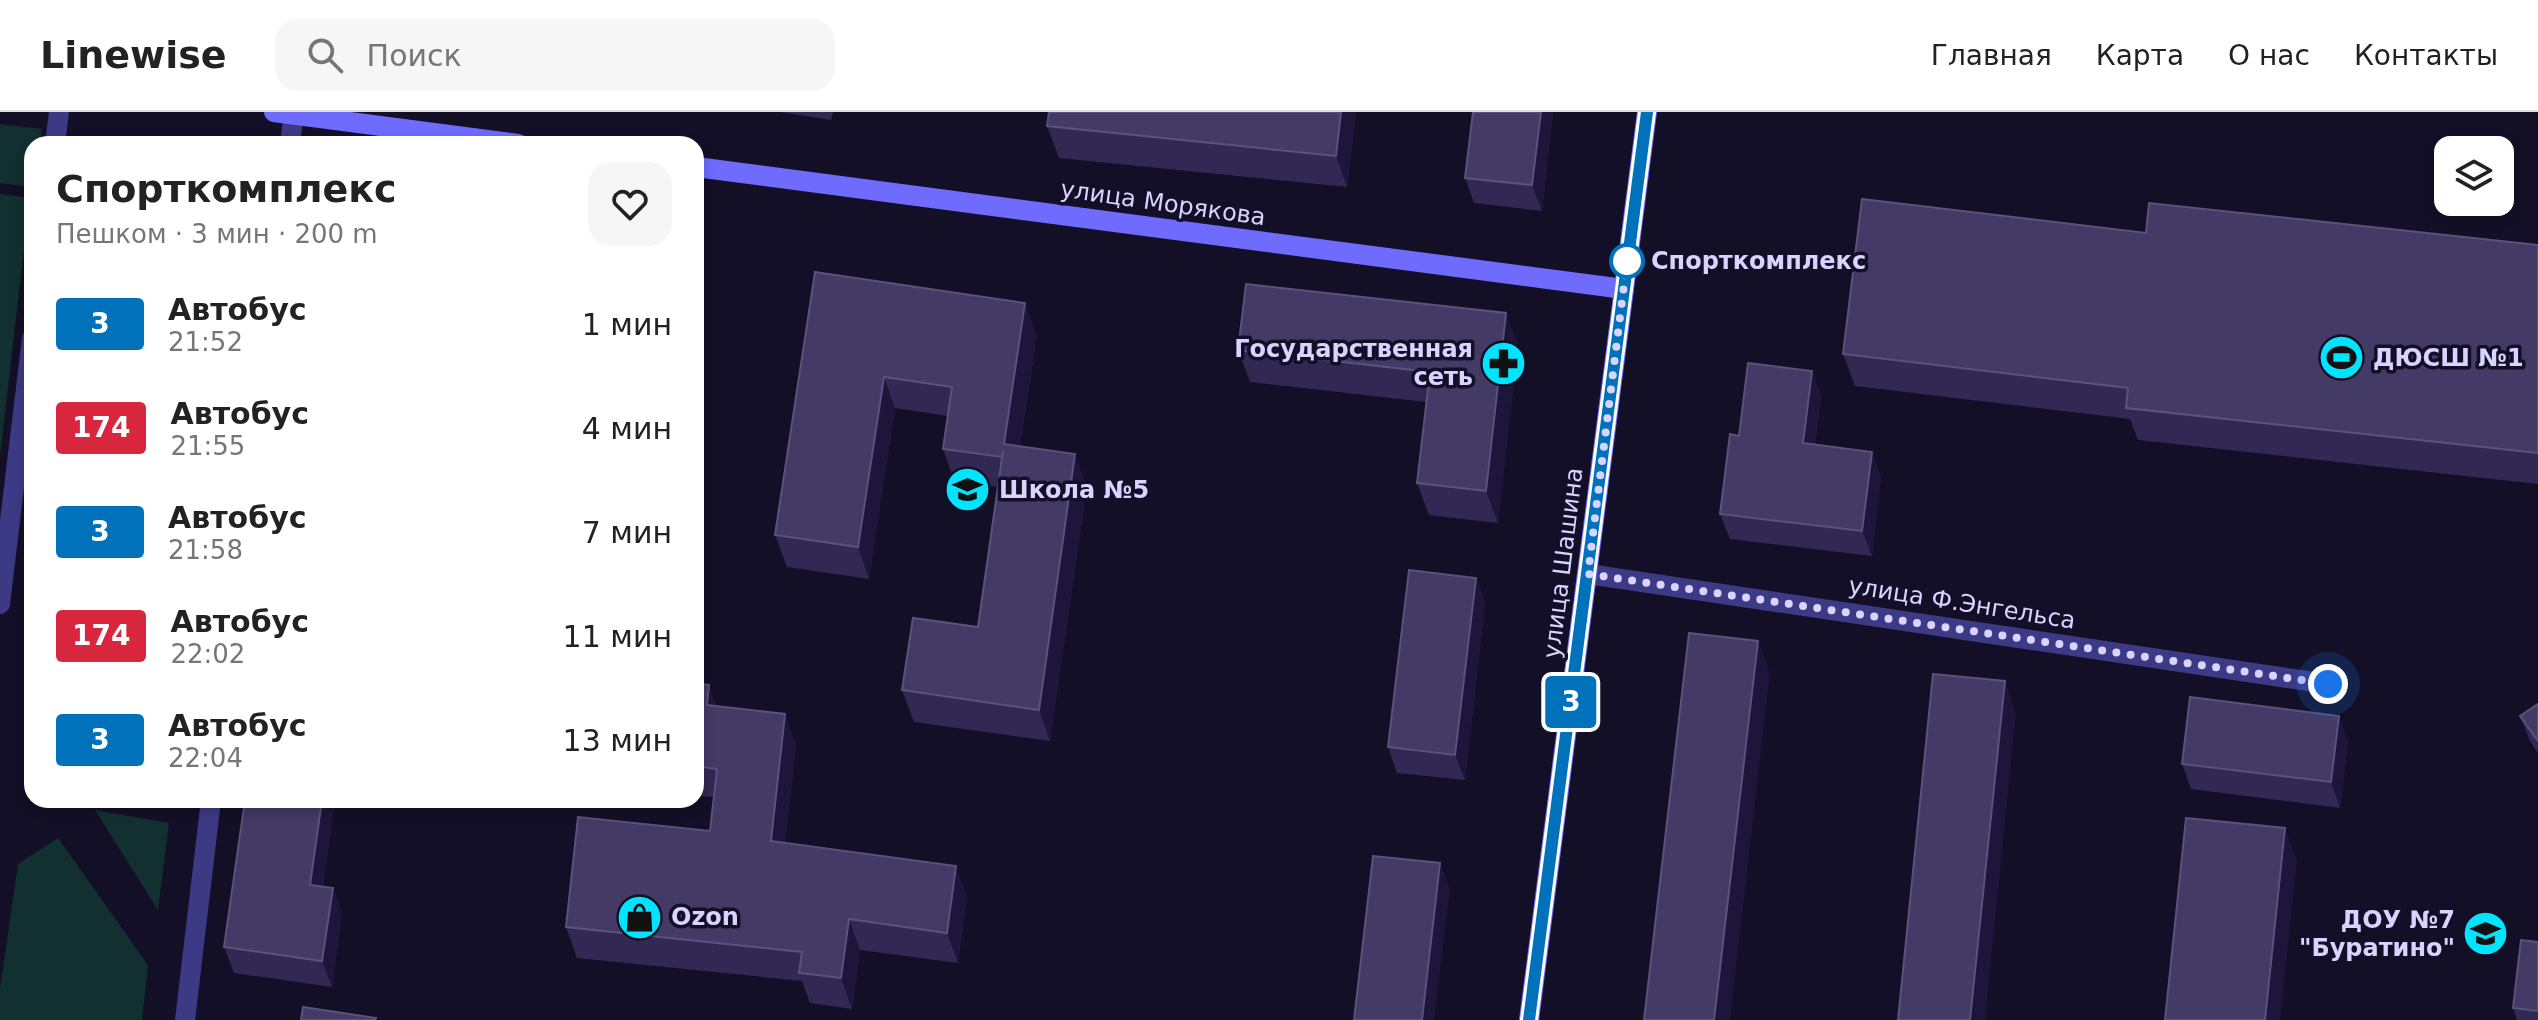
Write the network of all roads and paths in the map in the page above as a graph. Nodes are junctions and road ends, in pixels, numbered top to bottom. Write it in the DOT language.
graph roads {
  1 [pos="59,112"];
  2 [pos="1647,112"];
  3 [pos="287,113"];
  4 [pos="56,136"];
  5 [pos="289,136"];
  6 [pos="458,136"];
  7 [pos="704,168"];
  8 [pos="1624,289"];
  9 [pos="24,404"];
  10 [pos="1588,574"];
  11 [pos="0,604"];
  12 [pos="2328,684"];
  13 [pos="210,808"];
  14 [pos="185,1020"];
  15 [pos="1529,1020"];
  1 -- 4 [label="street"];
  2 -- 8 [label="main road, улица Шашина"];
  3 -- 5 [label="street"];
  3 -- 6 [label="main road"];
  7 -- 8 [label="main road, улица Морякова"];
  8 -- 10 [label="main road, улица Шашина"];
  9 -- 11 [label="street"];
  10 -- 12 [label="street, улица Ф.Энгельса"];
  10 -- 15 [label="main road, улица Шашина"];
  13 -- 14 [label="street"];
}
